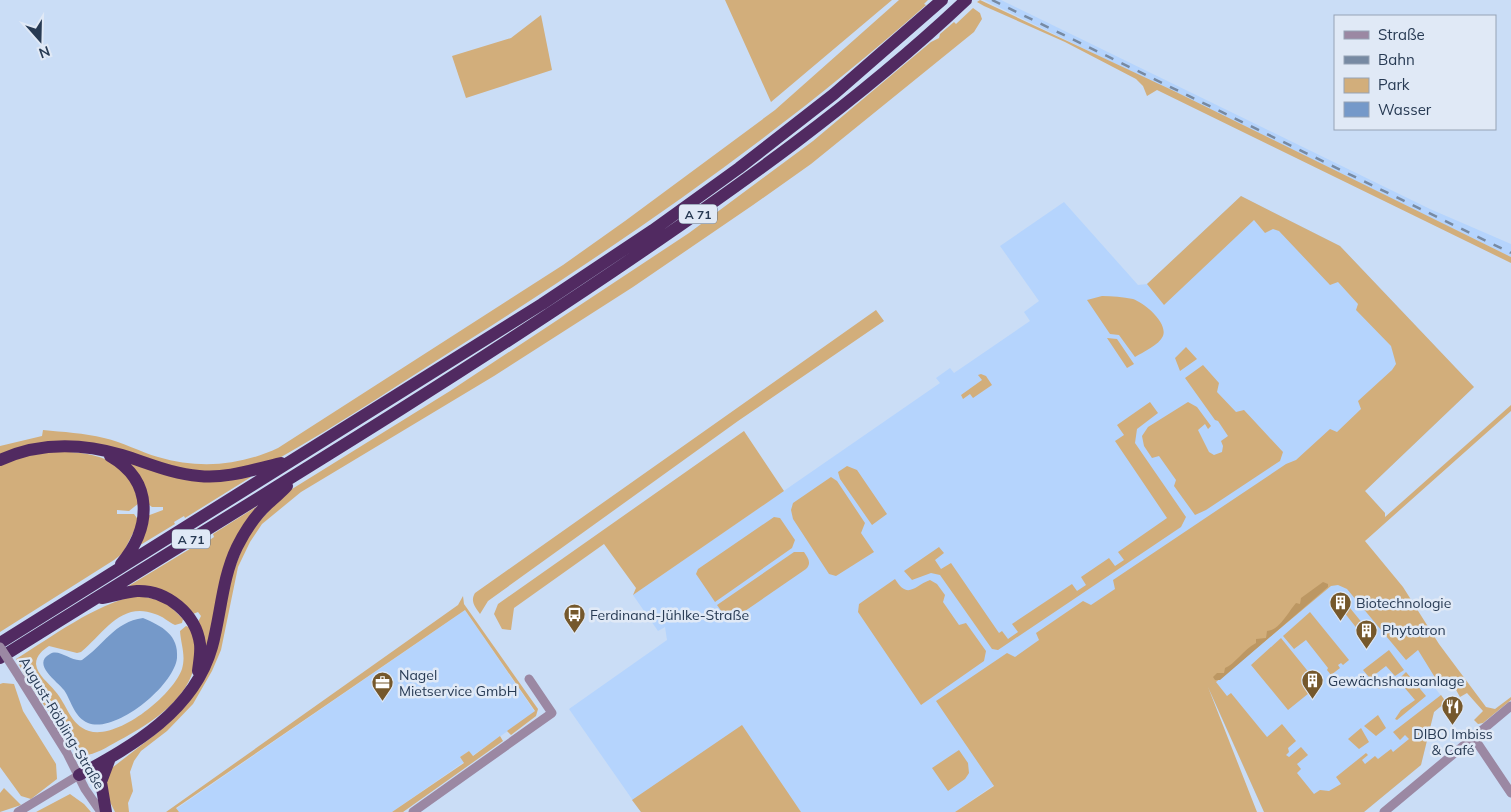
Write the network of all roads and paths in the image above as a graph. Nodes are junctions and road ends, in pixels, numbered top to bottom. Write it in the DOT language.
graph roads {
  1 [pos="966,0"];
  2 [pos="937,4"];
  3 [pos="96,449"];
  4 [pos="0,460"];
  5 [pos="293,460"];
  6 [pos="298,473"];
  7 [pos="113,572"];
  8 [pos="93,600"];
  9 [pos="0,643"];
  10 [pos="0,647"];
  11 [pos="0,658"];
  12 [pos="198,676"];
  13 [pos="529,679"];
  14 [pos="1511,706"];
  15 [pos="1474,738"];
  16 [pos="110,758"];
  17 [pos="79,775"];
  18 [pos="1511,793"];
  19 [pos="18,812"];
  20 [pos="101,812"];
  21 [pos="106,812"];
  22 [pos="413,812"];
  23 [pos="1384,812"];
  1 -- 6 [label="highway, A 71"];
  2 -- 5 [label="highway, A 71"];
  3 -- 4 [label="highway"];
  3 -- 5 [label="highway"];
  3 -- 7 [label="highway"];
  5 -- 7 [label="highway, A 71"];
  6 -- 8 [label="highway, A 71"];
  6 -- 12 [label="highway"];
  7 -- 9 [label="highway, A 71"];
  8 -- 11 [label="highway, A 71"];
  8 -- 12 [label="highway"];
  10 -- 17 [label="street, August-Röbling-Straße, bridge"];
  12 -- 16 [label="highway"];
  13 -- 22 [label="street"];
  14 -- 15 [label="street"];
  15 -- 18 [label="street"];
  15 -- 23 [label="street"];
  16 -- 17 [label="highway"];
  16 -- 21 [label="highway"];
  17 -- 19 [label="street"];
  17 -- 20 [label="street, August-Röbling-Straße"];
}
